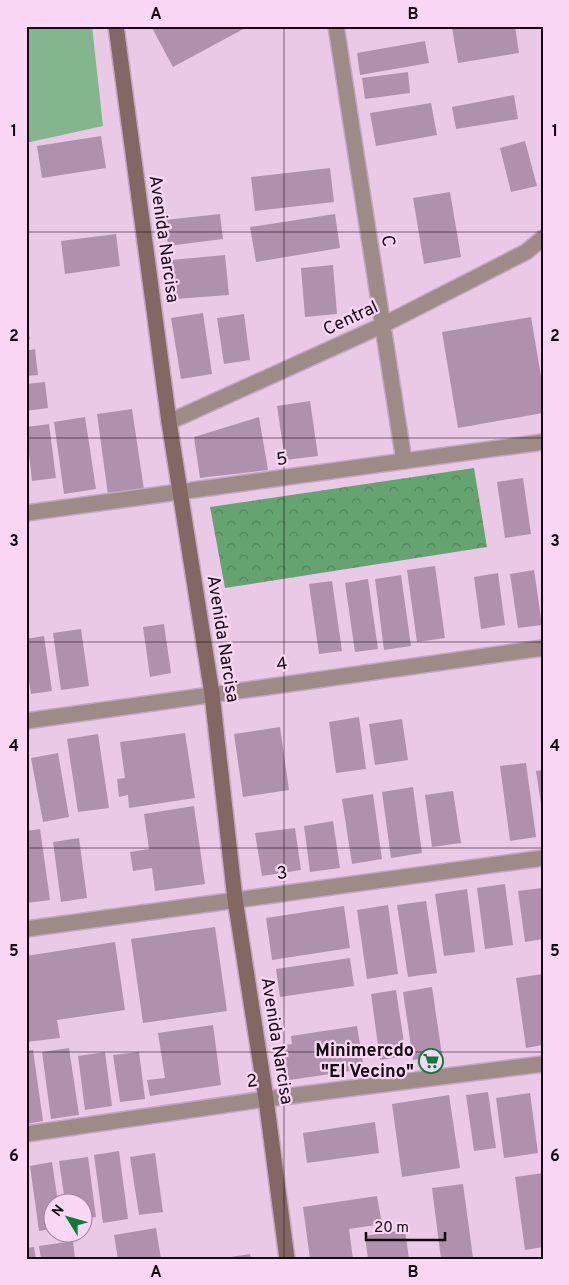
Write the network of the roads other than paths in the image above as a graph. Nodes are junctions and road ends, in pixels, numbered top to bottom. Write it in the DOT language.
graph roads {
  1 [pos="116,26"];
  2 [pos="336,26"];
  3 [pos="543,238"];
  4 [pos="381,326"];
  5 [pos="169,422"];
  6 [pos="543,442"];
  7 [pos="404,461"];
  8 [pos="181,493"];
  9 [pos="26,513"];
  10 [pos="543,648"];
  11 [pos="212,694"];
  12 [pos="26,720"];
  13 [pos="543,858"];
  14 [pos="235,899"];
  15 [pos="26,929"];
  16 [pos="543,1064"];
  17 [pos="266,1099"];
  18 [pos="26,1134"];
  19 [pos="287,1259"];
  1 -- 5 [label="street, Avenida Narcisa"];
  2 -- 4 [label="street, C"];
  3 -- 4 [label="street, Central"];
  4 -- 5 [label="street, Central"];
  4 -- 7 [label="street, C"];
  5 -- 8 [label="street, Avenida Narcisa"];
  6 -- 7 [label="street, 5"];
  7 -- 8 [label="street, 5"];
  8 -- 9 [label="street, 5"];
  8 -- 11 [label="street, Avenida Narcisa"];
  10 -- 11 [label="street, 4"];
  11 -- 12 [label="street, 4"];
  11 -- 14 [label="street, Avenida Narcisa"];
  13 -- 14 [label="street, 3"];
  14 -- 15 [label="street, 3"];
  14 -- 17 [label="street, Avenida Narcisa"];
  16 -- 17 [label="street, 2"];
  17 -- 18 [label="street, 2"];
  17 -- 19 [label="street, Avenida Narcisa"];
}
